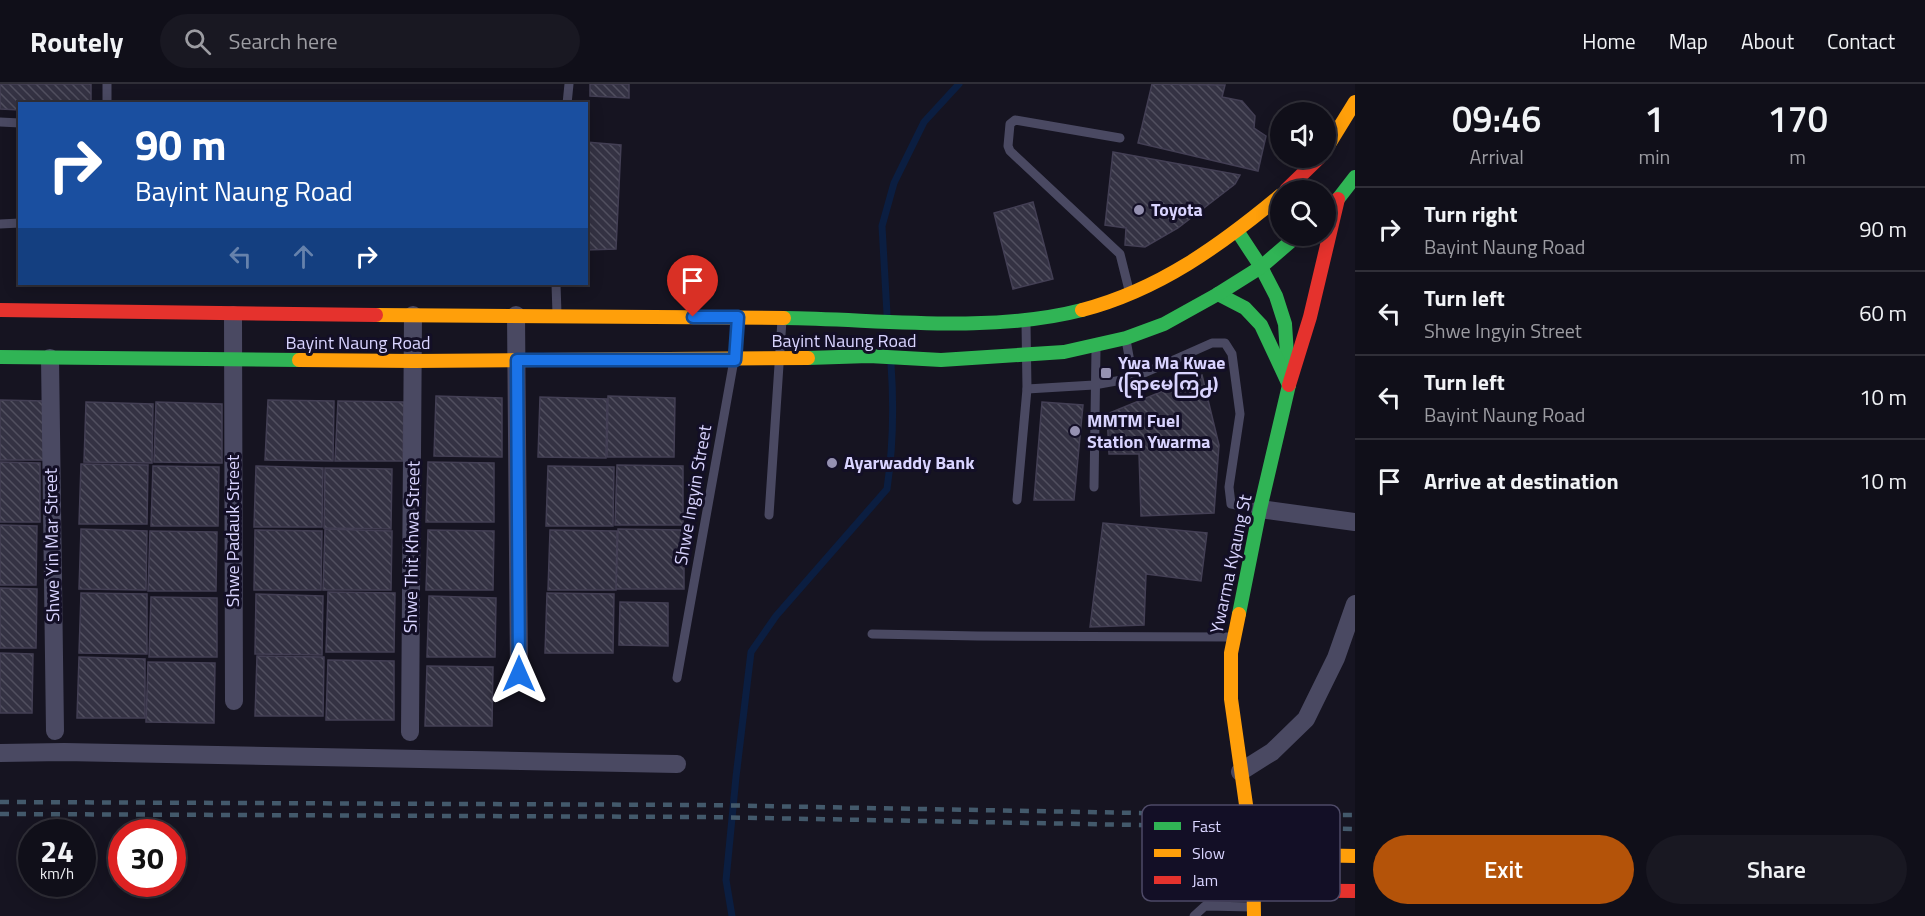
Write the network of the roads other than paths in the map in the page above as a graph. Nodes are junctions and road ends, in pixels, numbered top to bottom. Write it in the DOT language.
graph roads {
  1 [pos="107,84"];
  2 [pos="568,84"];
  3 [pos="107,102"];
  4 [pos="567,102"];
  5 [pos="1355,102"];
  6 [pos="0,123"];
  7 [pos="18,123"];
  8 [pos="1336,133"];
  9 [pos="1120,138"];
  10 [pos="1309,168"];
  11 [pos="1355,177"];
  12 [pos="1296,180"];
  13 [pos="1338,199"];
  14 [pos="1270,204"];
  15 [pos="18,223"];
  16 [pos="0,224"];
  17 [pos="1238,232"];
  18 [pos="1285,246"];
  19 [pos="1261,267"];
  20 [pos="556,285"];
  21 [pos="1131,294"];
  22 [pos="1218,294"];
  23 [pos="0,310"];
  24 [pos="233,315"];
  25 [pos="413,315"];
  26 [pos="516,315"];
  27 [pos="557,315"];
  28 [pos="738,317"];
  29 [pos="782,318"];
  30 [pos="1026,320"];
  31 [pos="1126,338"];
  32 [pos="1096,344"];
  33 [pos="1027,356"];
  34 [pos="0,357"];
  35 [pos="50,358"];
  36 [pos="233,360"];
  37 [pos="517,360"];
  38 [pos="735,360"];
  39 [pos="780,360"];
  40 [pos="414,361"];
  41 [pos="1133,378"];
  42 [pos="1289,384"];
  43 [pos="1094,385"];
  44 [pos="1027,389"];
  45 [pos="1094,488"];
  46 [pos="1017,500"];
  47 [pos="1260,509"];
  48 [pos="769,515"];
  49 [pos="1355,522"];
  50 [pos="1355,604"];
  51 [pos="872,634"];
  52 [pos="1235,637"];
  53 [pos="519,674"];
  54 [pos="677,678"];
  55 [pos="234,701"];
  56 [pos="55,731"];
  57 [pos="410,732"];
  58 [pos="0,753"];
  59 [pos="677,764"];
  60 [pos="1240,772"];
  61 [pos="1245,805"];
  62 [pos="1340,856"];
  63 [pos="1355,856"];
  64 [pos="1340,891"];
  65 [pos="1355,891"];
  66 [pos="1254,911"];
  67 [pos="1194,916"];
  1 -- 3 [label="lane"];
  2 -- 4 [label="lane"];
  5 -- 8 [label="main road"];
  6 -- 7 [label="lane"];
  9 -- 21 [label="lane"];
  10 -- 12 [label="main road"];
  11 -- 13 [label="main road"];
  13 -- 42 [label="main road"];
  14 -- 17 [label="main road, Bayint Naung Road"];
  15 -- 16 [label="lane"];
  17 -- 19 [label="main road, Ywarma Kyaung St"];
  17 -- 21 [label="main road, Bayint Naung Road"];
  18 -- 19 [label="main road, Bayint Naung Road"];
  19 -- 22 [label="main road, Bayint Naung Road"];
  19 -- 42 [label="main road, Ywarma Kyaung St"];
  20 -- 27 [label="lane"];
  21 -- 30 [label="main road, Bayint Naung Road"];
  22 -- 31 [label="main road, Bayint Naung Road"];
  22 -- 42 [label="main road"];
  23 -- 24 [label="main road, Bayint Naung Road"];
  24 -- 25 [label="main road, Bayint Naung Road"];
  24 -- 36 [label="street, Shwe Padauk Street"];
  25 -- 26 [label="main road, Bayint Naung Road"];
  25 -- 40 [label="street, Shwe Thit Khwa Street"];
  26 -- 27 [label="main road, Bayint Naung Road"];
  26 -- 37 [label="street"];
  27 -- 28 [label="main road, Bayint Naung Road"];
  28 -- 29 [label="main road, Bayint Naung Road"];
  28 -- 38 [label="lane, Shwe Ingyin Street"];
  29 -- 30 [label="main road, Bayint Naung Road"];
  29 -- 39 [label="lane"];
  30 -- 33 [label="lane"];
  31 -- 32 [label="main road, Bayint Naung Road"];
  31 -- 41 [label="lane"];
  32 -- 33 [label="main road, Bayint Naung Road"];
  32 -- 43 [label="lane"];
  33 -- 39 [label="main road, Bayint Naung Road"];
  33 -- 44 [label="lane"];
  34 -- 35 [label="main road, Bayint Naung Road"];
  35 -- 36 [label="main road, Bayint Naung Road"];
  35 -- 56 [label="street, Shwe Yin Mar Street"];
  36 -- 40 [label="main road, Bayint Naung Road"];
  36 -- 55 [label="street, Shwe Padauk Street"];
  37 -- 38 [label="main road, Bayint Naung Road"];
  37 -- 40 [label="main road, Bayint Naung Road"];
  37 -- 53 [label="street"];
  38 -- 39 [label="main road, Bayint Naung Road"];
  38 -- 54 [label="lane, Shwe Ingyin Street"];
  39 -- 48 [label="lane"];
  40 -- 57 [label="street, Shwe Thit Khwa Street"];
  41 -- 43 [label="lane"];
  41 -- 47 [label="lane"];
  42 -- 47 [label="main road, Ywarma Kyaung St"];
  43 -- 44 [label="lane"];
  43 -- 45 [label="lane"];
  44 -- 46 [label="lane"];
  47 -- 49 [label="street"];
  47 -- 52 [label="main road, Ywarma Kyaung St"];
  50 -- 60 [label="street"];
  51 -- 52 [label="lane"];
  52 -- 60 [label="main road, Ywarma Kyaung St"];
  58 -- 59 [label="street"];
  60 -- 61 [label="main road, Ywarma Kyaung St"];
  62 -- 63 [label="main road"];
  64 -- 65 [label="main road"];
  66 -- 67 [label="lane"];
}
